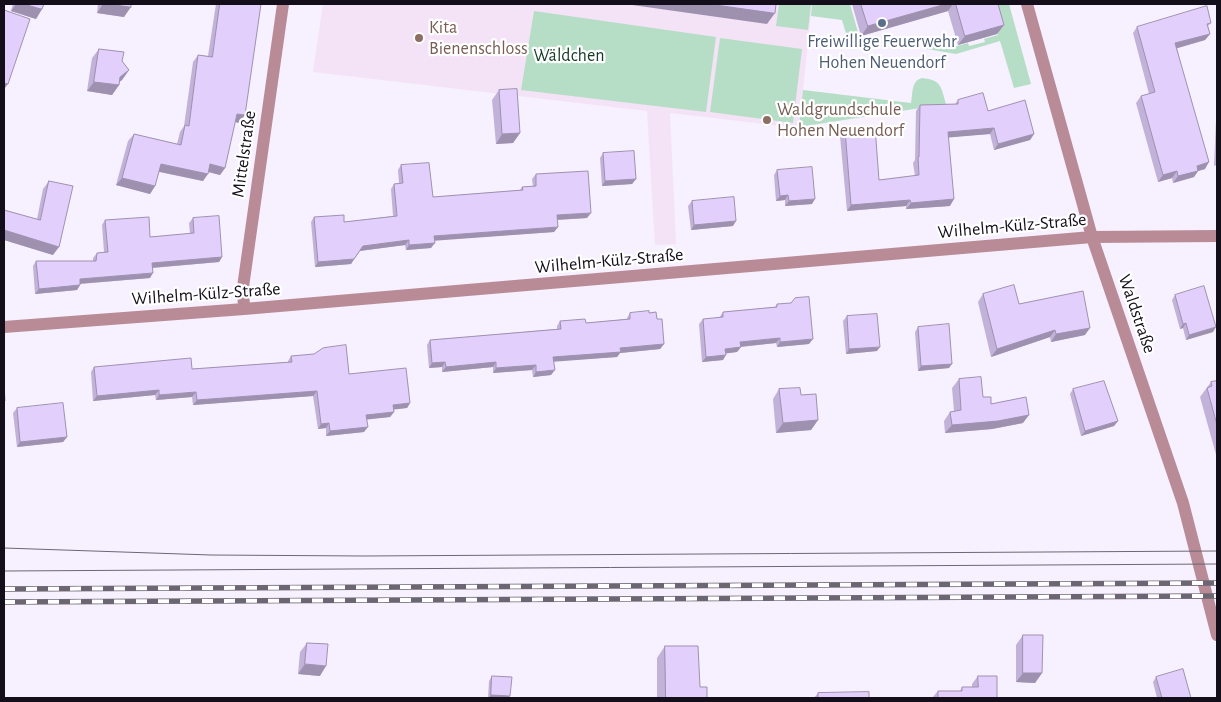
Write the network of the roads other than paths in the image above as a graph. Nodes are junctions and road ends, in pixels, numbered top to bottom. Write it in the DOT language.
graph roads {
  1 [pos="283,4"];
  2 [pos="1027,4"];
  3 [pos="1217,236"];
  4 [pos="1092,237"];
  5 [pos="244,310"];
  6 [pos="4,327"];
  7 [pos="1217,634"];
  1 -- 5 [label="street, Mittelstraße"];
  2 -- 4 [label="street, Waldstraße"];
  3 -- 4 [label="street, Wilhelm-Külz-Straße"];
  4 -- 5 [label="street, Wilhelm-Külz-Straße"];
  4 -- 7 [label="street, Waldstraße"];
  5 -- 6 [label="street, Wilhelm-Külz-Straße"];
}
